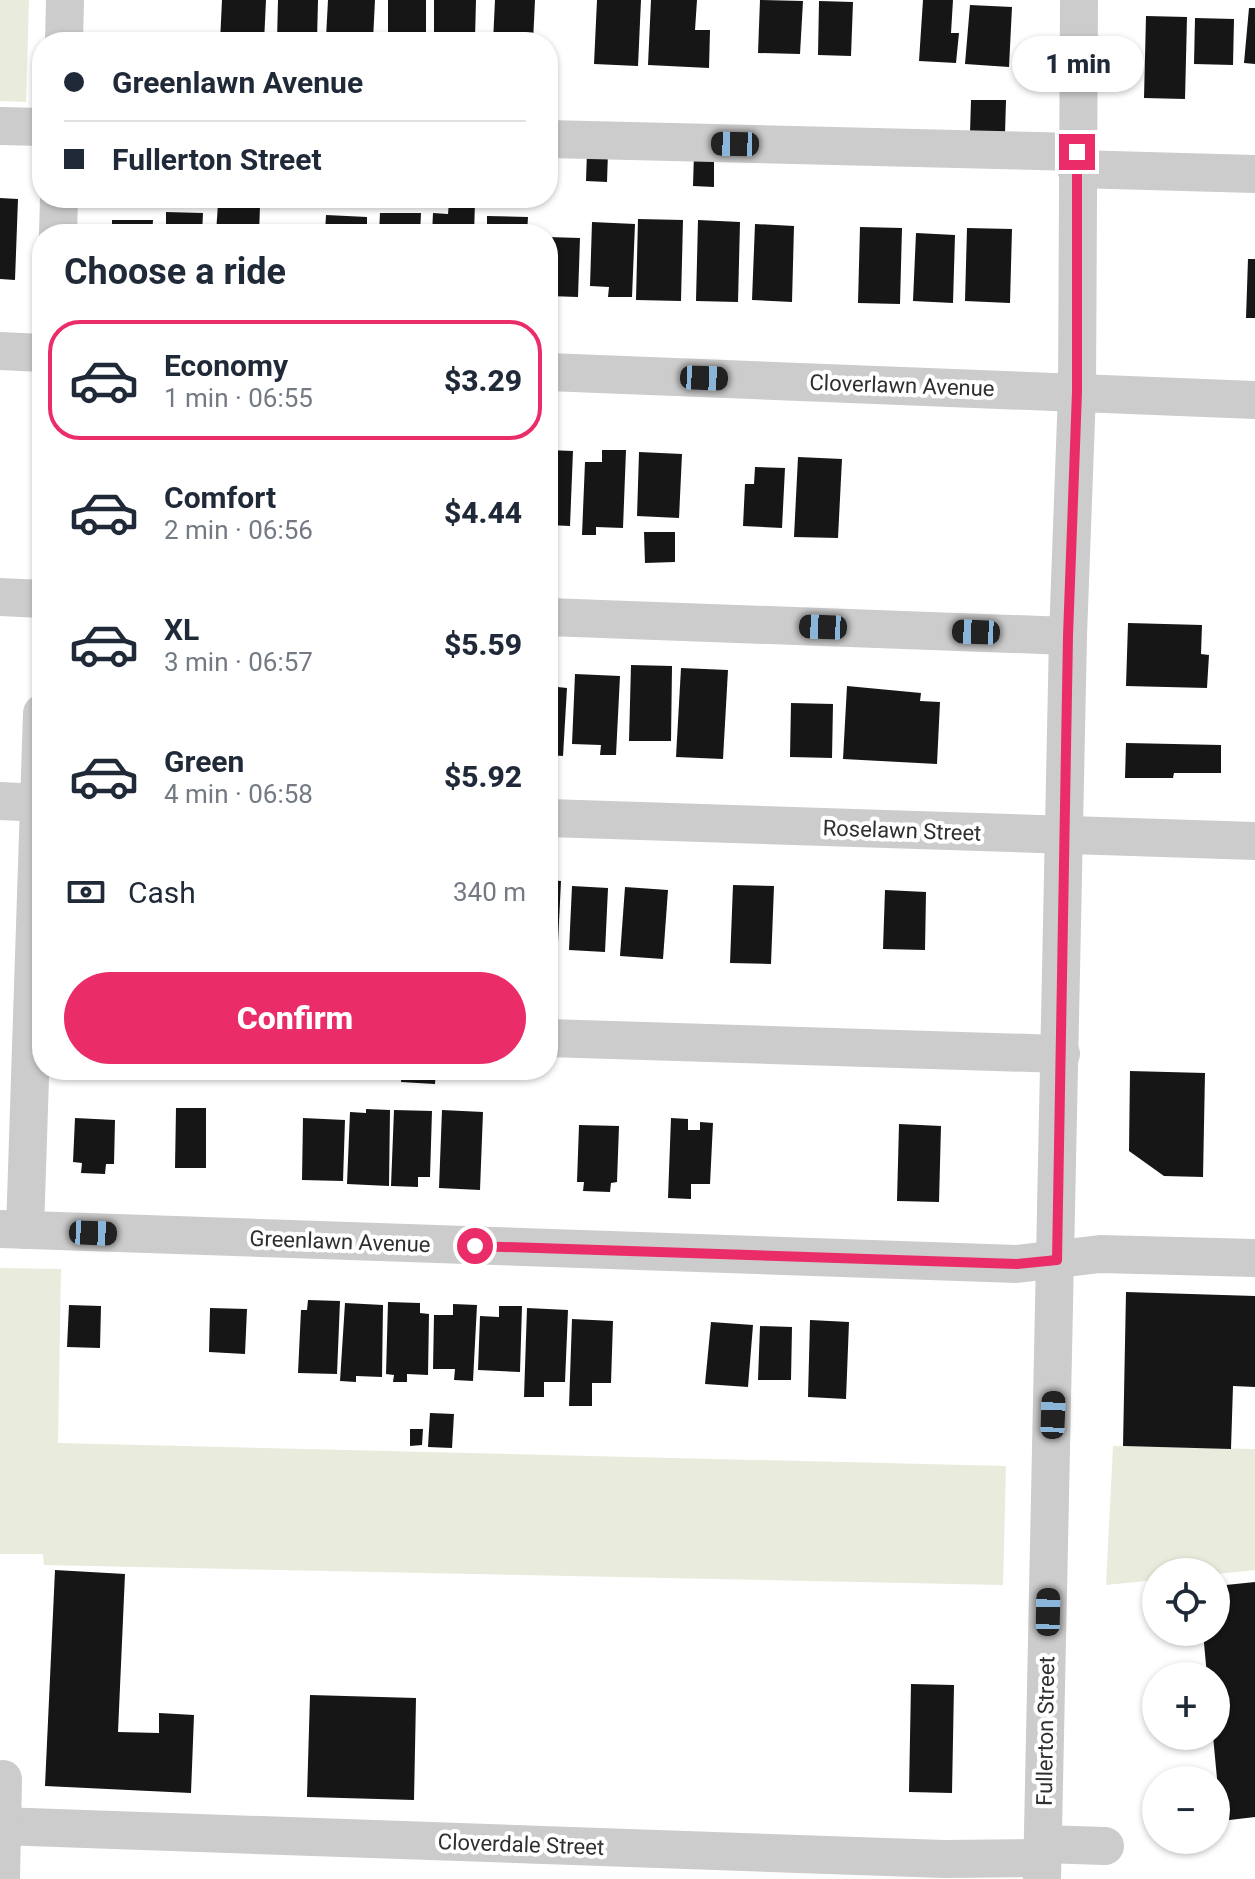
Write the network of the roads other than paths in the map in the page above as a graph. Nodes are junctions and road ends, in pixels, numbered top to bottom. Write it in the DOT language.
graph roads {
  1 [pos="65,0"];
  2 [pos="1079,0"];
  3 [pos="64,32"];
  4 [pos="0,126"];
  5 [pos="32,127"];
  6 [pos="558,139"];
  7 [pos="1077,160"];
  8 [pos="1255,174"];
  9 [pos="0,351"];
  10 [pos="32,353"];
  11 [pos="558,372"];
  12 [pos="1077,392"];
  13 [pos="1255,400"];
  14 [pos="0,597"];
  15 [pos="32,599"];
  16 [pos="558,617"];
  17 [pos="1068,636"];
  18 [pos="0,801"];
  19 [pos="32,802"];
  20 [pos="558,818"];
  21 [pos="1064,835"];
  22 [pos="1255,841"];
  23 [pos="32,920"];
  24 [pos="25,1023"];
  25 [pos="558,1038"];
  26 [pos="1061,1054"];
  27 [pos="12,1230"];
  28 [pos="1255,1258"];
  29 [pos="1057,1260"];
  30 [pos="3,1779"];
  31 [pos="1,1826"];
  32 [pos="1105,1846"];
  33 [pos="1042,1860"];
  34 [pos="1,1879"];
  1 -- 3 [label="street"];
  2 -- 7 [label="street, Fullerton Street"];
  4 -- 5 [label="street"];
  6 -- 7 [label="street"];
  7 -- 8 [label="street"];
  7 -- 12 [label="street, Fullerton Street"];
  9 -- 10 [label="street"];
  11 -- 12 [label="street, Cloverlawn Avenue"];
  12 -- 13 [label="street, Cloverlawn Avenue"];
  12 -- 17 [label="street, Fullerton Street"];
  14 -- 15 [label="street"];
  16 -- 17 [label="street"];
  17 -- 21 [label="street, Fullerton Street"];
  18 -- 19 [label="street"];
  20 -- 21 [label="street, Roselawn Street"];
  21 -- 22 [label="street, Roselawn Street"];
  21 -- 26 [label="street, Fullerton Street"];
  23 -- 24 [label="street"];
  24 -- 27 [label="street"];
  25 -- 26 [label="street"];
  26 -- 29 [label="street, Fullerton Street"];
  27 -- 29 [label="street, Greenlawn Avenue"];
  28 -- 29 [label="street, Greenlawn Avenue"];
  29 -- 33 [label="street, Fullerton Street"];
  30 -- 31 [label="street"];
  31 -- 33 [label="street, Cloverdale Street"];
  31 -- 34 [label="street"];
  32 -- 33 [label="street, Cloverdale Street"];
}
